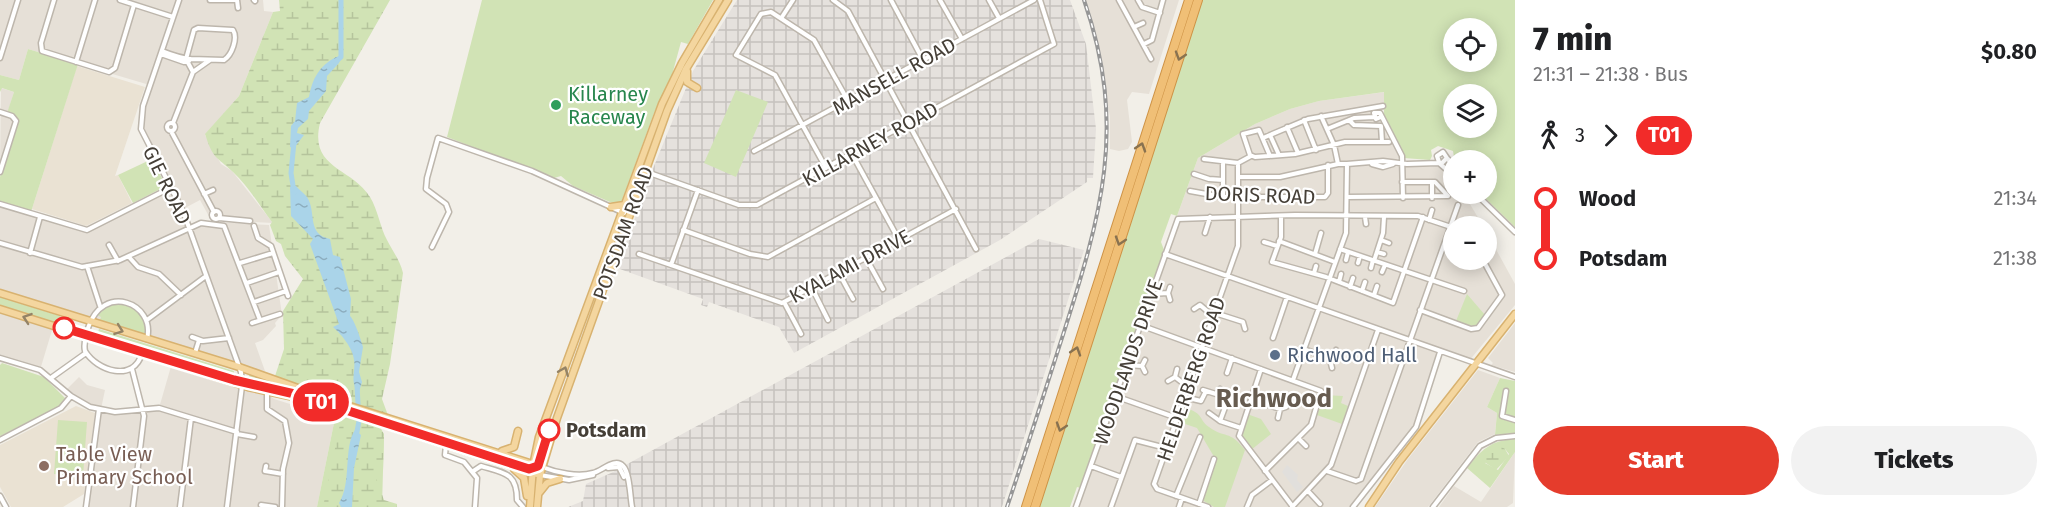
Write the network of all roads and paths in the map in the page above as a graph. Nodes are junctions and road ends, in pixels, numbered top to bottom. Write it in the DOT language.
graph roads {
  1 [pos="18,0"];
  2 [pos="54,0"];
  3 [pos="95,0"];
  4 [pos="120,0"];
  5 [pos="179,0"];
  6 [pos="210,0"];
  7 [pos="236,0"];
  8 [pos="719,0"];
  9 [pos="728,0"];
  10 [pos="793,0"];
  11 [pos="833,0"];
  12 [pos="891,0"];
  13 [pos="940,0"];
  14 [pos="989,0"];
  15 [pos="1034,0"];
  16 [pos="1040,0"];
  17 [pos="1119,0"];
  18 [pos="1138,0"];
  19 [pos="1163,0"];
  20 [pos="1189,0"];
  21 [pos="1198,0"];
  22 [pos="134,4"];
  23 [pos="238,8"];
  24 [pos="1160,13"];
  25 [pos="173,17"];
  26 [pos="782,18"];
  27 [pos="999,18"];
  28 [pos="1143,23"];
  29 [pos="1134,27"];
  30 [pos="962,39"];
  31 [pos="1143,44"];
  32 [pos="161,53"];
  33 [pos="0,58"];
  34 [pos="211,59"];
  35 [pos="692,59"];
  36 [pos="1151,59"];
  37 [pos="188,60"];
  38 [pos="923,60"];
  39 [pos="76,62"];
  40 [pos="193,72"];
  41 [pos="887,80"];
  42 [pos="697,88"];
  43 [pos="848,101"];
  44 [pos="1383,106"];
  45 [pos="1367,108"];
  46 [pos="0,112"];
  47 [pos="1321,116"];
  48 [pos="1367,118"];
  49 [pos="1304,120"];
  50 [pos="1349,120"];
  51 [pos="909,123"];
  52 [pos="802,126"];
  53 [pos="1287,128"];
  54 [pos="1327,129"];
  55 [pos="1270,135"];
  56 [pos="1263,138"];
  57 [pos="1382,142"];
  58 [pos="1389,142"];
  59 [pos="1334,145"];
  60 [pos="1316,150"];
  61 [pos="754,151"];
  62 [pos="1298,153"];
  63 [pos="852,154"];
  64 [pos="1443,154"];
  65 [pos="1279,155"];
  66 [pos="1252,156"];
  67 [pos="1270,156"];
  68 [pos="1436,157"];
  69 [pos="1204,159"];
  70 [pos="1443,161"];
  71 [pos="1223,162"];
  72 [pos="1238,163"];
  73 [pos="1402,163"];
  74 [pos="1440,163"];
  75 [pos="1338,164"];
  76 [pos="1347,164"];
  77 [pos="1428,164"];
  78 [pos="1328,165"];
  79 [pos="1443,166"];
  80 [pos="826,168"];
  81 [pos="638,169"];
  82 [pos="0,172"];
  83 [pos="646,172"];
  84 [pos="1194,174"];
  85 [pos="1238,177"];
  86 [pos="1223,180"];
  87 [pos="1402,182"];
  88 [pos="1432,182"];
  89 [pos="170,188"];
  90 [pos="213,190"];
  91 [pos="698,190"];
  92 [pos="1190,191"];
  93 [pos="204,194"];
  94 [pos="1239,196"];
  95 [pos="1223,197"];
  96 [pos="1347,197"];
  97 [pos="876,198"];
  98 [pos="1402,198"];
  99 [pos="1432,198"];
  100 [pos="0,204"];
  101 [pos="1486,204"];
  102 [pos="1458,205"];
  103 [pos="611,207"];
  104 [pos="623,208"];
  105 [pos="956,209"];
  106 [pos="1432,210"];
  107 [pos="630,216"];
  108 [pos="1347,216"];
  109 [pos="1455,216"];
  110 [pos="40,217"];
  111 [pos="1210,217"];
  112 [pos="1238,217"];
  113 [pos="1281,217"];
  114 [pos="1365,217"];
  115 [pos="1384,217"];
  116 [pos="1423,218"];
  117 [pos="1429,220"];
  118 [pos="250,221"];
  119 [pos="1366,224"];
  120 [pos="1443,225"];
  121 [pos="254,226"];
  122 [pos="189,227"];
  123 [pos="683,230"];
  124 [pos="1515,232"];
  125 [pos="1205,233"];
  126 [pos="1321,233"];
  127 [pos="1408,235"];
  128 [pos="1414,237"];
  129 [pos="899,240"];
  130 [pos="1381,240"];
  131 [pos="1264,242"];
  132 [pos="0,243"];
  133 [pos="1389,243"];
  134 [pos="1278,244"];
  135 [pos="109,245"];
  136 [pos="432,247"];
  137 [pos="1403,247"];
  138 [pos="976,249"];
  139 [pos="1340,249"];
  140 [pos="1410,250"];
  141 [pos="1443,251"];
  142 [pos="1348,252"];
  143 [pos="1377,252"];
  144 [pos="30,253"];
  145 [pos="273,253"];
  146 [pos="639,254"];
  147 [pos="1166,254"];
  148 [pos="1315,254"];
  149 [pos="1384,254"];
  150 [pos="1360,256"];
  151 [pos="129,257"];
  152 [pos="866,258"];
  153 [pos="1346,260"];
  154 [pos="118,261"];
  155 [pos="1374,261"];
  156 [pos="1335,262"];
  157 [pos="240,263"];
  158 [pos="1358,263"];
  159 [pos="671,265"];
  160 [pos="1385,265"];
  161 [pos="87,266"];
  162 [pos="1316,266"];
  163 [pos="1371,268"];
  164 [pos="1488,270"];
  165 [pos="279,272"];
  166 [pos="1382,272"];
  167 [pos="1404,272"];
  168 [pos="839,273"];
  169 [pos="1314,273"];
  170 [pos="1341,274"];
  171 [pos="206,276"];
  172 [pos="1227,276"];
  173 [pos="1328,278"];
  174 [pos="1353,278"];
  175 [pos="1431,281"];
  176 [pos="1339,282"];
  177 [pos="1365,282"];
  178 [pos="247,283"];
  179 [pos="1377,286"];
  180 [pos="1170,287"];
  181 [pos="1350,287"];
  182 [pos="812,288"];
  183 [pos="884,289"];
  184 [pos="1362,291"];
  185 [pos="1464,291"];
  186 [pos="0,293"];
  187 [pos="1168,293"];
  188 [pos="1151,294"];
  189 [pos="181,295"];
  190 [pos="1374,296"];
  191 [pos="1287,297"];
  192 [pos="1202,298"];
  193 [pos="853,299"];
  194 [pos="1170,300"];
  195 [pos="254,302"];
  196 [pos="784,302"];
  197 [pos="1200,305"];
  198 [pos="100,306"];
  199 [pos="1318,308"];
  200 [pos="0,309"];
  201 [pos="1194,309"];
  202 [pos="1420,310"];
  203 [pos="280,314"];
  204 [pos="1214,314"];
  205 [pos="1515,314"];
  206 [pos="1247,316"];
  207 [pos="147,320"];
  208 [pos="260,320"];
  209 [pos="828,320"];
  210 [pos="91,321"];
  211 [pos="1243,322"];
  212 [pos="252,323"];
  213 [pos="1140,326"];
  214 [pos="1245,329"];
  215 [pos="1378,330"];
  216 [pos="801,334"];
  217 [pos="85,337"];
  218 [pos="192,338"];
  219 [pos="1273,338"];
  220 [pos="227,339"];
  221 [pos="147,340"];
  222 [pos="200,340"];
  223 [pos="1409,341"];
  224 [pos="1202,347"];
  225 [pos="1304,349"];
  226 [pos="1336,350"];
  227 [pos="1440,352"];
  228 [pos="86,353"];
  229 [pos="142,353"];
  230 [pos="195,354"];
  231 [pos="0,358"];
  232 [pos="1232,358"];
  233 [pos="1330,358"];
  234 [pos="1145,360"];
  235 [pos="1476,364"];
  236 [pos="1126,365"];
  237 [pos="1143,366"];
  238 [pos="239,367"];
  239 [pos="1332,368"];
  240 [pos="132,369"];
  241 [pos="1177,369"];
  242 [pos="1261,369"];
  243 [pos="1145,372"];
  244 [pos="1227,373"];
  245 [pos="1175,377"];
  246 [pos="1515,377"];
  247 [pos="51,378"];
  248 [pos="1293,380"];
  249 [pos="1168,381"];
  250 [pos="242,386"];
  251 [pos="1188,387"];
  252 [pos="1220,389"];
  253 [pos="1506,391"];
  254 [pos="267,393"];
  255 [pos="71,396"];
  256 [pos="554,396"];
  257 [pos="1115,396"];
  258 [pos="1184,397"];
  259 [pos="563,398"];
  260 [pos="1251,399"];
  261 [pos="336,405"];
  262 [pos="1249,405"];
  263 [pos="1286,407"];
  264 [pos="99,409"];
  265 [pos="143,409"];
  266 [pos="1280,409"];
  267 [pos="1209,413"];
  268 [pos="191,418"];
  269 [pos="1177,418"];
  270 [pos="1278,418"];
  271 [pos="1515,420"];
  272 [pos="388,421"];
  273 [pos="1220,421"];
  274 [pos="1241,428"];
  275 [pos="518,431"];
  276 [pos="237,433"];
  277 [pos="1515,436"];
  278 [pos="254,437"];
  279 [pos="1200,437"];
  280 [pos="1298,438"];
  281 [pos="0,440"];
  282 [pos="446,444"];
  283 [pos="1306,446"];
  284 [pos="1166,448"];
  285 [pos="498,451"];
  286 [pos="1214,459"];
  287 [pos="503,463"];
  288 [pos="533,463"];
  289 [pos="618,465"];
  290 [pos="266,466"];
  291 [pos="1091,466"];
  292 [pos="542,467"];
  293 [pos="1265,471"];
  294 [pos="1328,471"];
  295 [pos="472,472"];
  296 [pos="532,472"];
  297 [pos="283,474"];
  298 [pos="540,475"];
  299 [pos="1121,477"];
  300 [pos="560,479"];
  301 [pos="1272,480"];
  302 [pos="1308,491"];
  303 [pos="538,494"];
  304 [pos="0,496"];
  305 [pos="1176,496"];
  306 [pos="1182,498"];
  307 [pos="1198,504"];
  308 [pos="1320,504"];
  309 [pos="261,505"];
  310 [pos="530,505"];
  311 [pos="6,507"];
  312 [pos="86,507"];
  313 [pos="133,507"];
  314 [pos="180,507"];
  315 [pos="227,507"];
  316 [pos="275,507"];
  317 [pos="282,507"];
  318 [pos="475,507"];
  319 [pos="523,507"];
  320 [pos="537,507"];
  321 [pos="631,507"];
  322 [pos="1026,507"];
  323 [pos="1035,507"];
  324 [pos="1076,507"];
  325 [pos="1111,507"];
  326 [pos="1179,507"];
  327 [pos="1208,507"];
  328 [pos="1247,507"];
  329 [pos="1292,507"];
  330 [pos="1353,507"];
  331 [pos="1369,507"];
  332 [pos="1433,507"];
  1 -- 33 [label="street"];
  2 -- 39 [label="street"];
  3 -- 39 [label="street"];
  4 -- 22 [label="street"];
  5 -- 25 [label="street, GIE ROAD"];
  6 -- 7 [label="street"];
  7 -- 23 [label="street"];
  8 -- 81 [label="main road, POTSDAM ROAD"];
  9 -- 35 [label="main road, POTSDAM ROAD"];
  10 -- 26 [label="street"];
  11 -- 41 [label="street"];
  12 -- 38 [label="street"];
  13 -- 30 [label="street"];
  14 -- 27 [label="street"];
  15 -- 27 [label="street, MANSELL ROAD"];
  16 -- 51 [label="street, KILLARNEY ROAD"];
  17 -- 29 [label="street"];
  18 -- 24 [label="street"];
  19 -- 24 [label="street"];
  322 -- 20 [label="highway, one-way"];
  21 -- 323 [label="highway, one-way"];
  22 -- 25 [label="street"];
  22 -- 39 [label="street"];
  24 -- 31 [label="street"];
  25 -- 32 [label="street, GIE ROAD"];
  26 -- 43 [label="street"];
  26 -- 52 [label="street"];
  27 -- 30 [label="street, MANSELL ROAD"];
  28 -- 29 [label="street"];
  29 -- 31 [label="street"];
  30 -- 38 [label="street, MANSELL ROAD"];
  31 -- 36 [label="street"];
  32 -- 37 [label="street"];
  32 -- 89 [label="street, GIE ROAD"];
  34 -- 37 [label="street"];
  34 -- 37 [label="street"];
  34 -- 40 [label="street"];
  35 -- 42 [label="main road"];
  35 -- 83 [label="main road, POTSDAM ROAD"];
  37 -- 40 [label="street"];
  38 -- 41 [label="street, MANSELL ROAD"];
  40 -- 93 [label="street"];
  41 -- 43 [label="street, MANSELL ROAD"];
  41 -- 51 [label="street"];
  43 -- 52 [label="street, MANSELL ROAD"];
  44 -- 45 [label="street"];
  45 -- 47 [label="street"];
  45 -- 48 [label="street"];
  46 -- 82 [label="street"];
  47 -- 49 [label="street"];
  47 -- 54 [label="street"];
  48 -- 50 [label="street"];
  48 -- 73 [label="street"];
  49 -- 53 [label="street"];
  49 -- 60 [label="street"];
  50 -- 54 [label="street"];
  50 -- 57 [label="street"];
  51 -- 63 [label="street, KILLARNEY ROAD"];
  51 -- 105 [label="street"];
  52 -- 61 [label="street, MANSELL ROAD"];
  52 -- 80 [label="street"];
  53 -- 55 [label="street"];
  53 -- 62 [label="street"];
  54 -- 59 [label="street"];
  55 -- 56 [label="street"];
  55 -- 65 [label="street"];
  56 -- 66 [label="street"];
  56 -- 67 [label="street"];
  57 -- 58 [label="street"];
  57 -- 59 [label="street"];
  59 -- 60 [label="street"];
  59 -- 75 [label="street"];
  60 -- 62 [label="street"];
  62 -- 65 [label="street"];
  63 -- 80 [label="street, KILLARNEY ROAD"];
  63 -- 97 [label="street"];
  64 -- 68 [label="street"];
  65 -- 67 [label="street"];
  66 -- 67 [label="street"];
  66 -- 72 [label="street"];
  68 -- 74 [label="street"];
  68 -- 77 [label="street"];
  69 -- 71 [label="street"];
  70 -- 74 [label="street"];
  71 -- 72 [label="street"];
  71 -- 86 [label="street"];
  72 -- 85 [label="street, HELDERBERG ROAD"];
  73 -- 76 [label="street"];
  73 -- 77 [label="street"];
  73 -- 87 [label="street"];
  74 -- 77 [label="street"];
  74 -- 79 [label="street"];
  75 -- 76 [label="street"];
  75 -- 78 [label="street"];
  76 -- 96 [label="street"];
  78 -- 85 [label="street"];
  78 -- 94 [label="street, DORIS ROAD"];
  80 -- 91 [label="street, KILLARNEY ROAD"];
  81 -- 83 [label="street, KILLARNEY ROAD"];
  81 -- 104 [label="main road, POTSDAM ROAD"];
  83 -- 91 [label="street, KILLARNEY ROAD"];
  83 -- 107 [label="main road, POTSDAM ROAD"];
  84 -- 86 [label="street"];
  85 -- 94 [label="street, HELDERBERG ROAD"];
  86 -- 95 [label="street"];
  87 -- 88 [label="street"];
  87 -- 98 [label="street"];
  88 -- 99 [label="street"];
  88 -- 99 [label="street"];
  89 -- 110 [label="street"];
  89 -- 122 [label="street, GIE ROAD"];
  90 -- 93 [label="street"];
  91 -- 123 [label="street"];
  92 -- 95 [label="street, DORIS ROAD"];
  93 -- 118 [label="street"];
  94 -- 95 [label="street, DORIS ROAD"];
  94 -- 112 [label="street, HELDERBERG ROAD"];
  96 -- 98 [label="street"];
  96 -- 108 [label="street"];
  97 -- 123 [label="street"];
  97 -- 129 [label="street"];
  98 -- 99 [label="street"];
  100 -- 110 [label="street"];
  101 -- 124 [label="street"];
  102 -- 109 [label="street"];
  103 -- 104 [label="main road"];
  103 -- 136 [label="street"];
  104 -- 107 [label="street"];
  256 -- 104 [label="main road, POTSDAM ROAD, one-way"];
  105 -- 129 [label="street, KYALAMI DRIVE"];
  105 -- 138 [label="street"];
  106 -- 117 [label="street"];
  107 -- 259 [label="main road, POTSDAM ROAD"];
  108 -- 113 [label="street"];
  108 -- 114 [label="street"];
  108 -- 139 [label="street"];
  110 -- 144 [label="street"];
  111 -- 112 [label="street"];
  111 -- 125 [label="street"];
  111 -- 147 [label="street, WOODLANDS DRIVE"];
  112 -- 113 [label="street"];
  112 -- 172 [label="street, HELDERBERG ROAD"];
  113 -- 134 [label="street"];
  114 -- 115 [label="street"];
  114 -- 119 [label="street"];
  115 -- 116 [label="street"];
  115 -- 130 [label="street"];
  116 -- 117 [label="street"];
  116 -- 128 [label="street"];
  117 -- 120 [label="street"];
  121 -- 145 [label="street"];
  122 -- 151 [label="street"];
  122 -- 157 [label="street"];
  122 -- 171 [label="street, GIE ROAD"];
  123 -- 159 [label="street"];
  126 -- 148 [label="street"];
  127 -- 128 [label="street"];
  128 -- 140 [label="street"];
  129 -- 152 [label="street, KYALAMI DRIVE"];
  130 -- 133 [label="street"];
  130 -- 143 [label="street"];
  131 -- 134 [label="street"];
  132 -- 144 [label="street"];
  134 -- 148 [label="street"];
  134 -- 169 [label="street"];
  135 -- 154 [label="street"];
  137 -- 140 [label="street"];
  139 -- 142 [label="street"];
  139 -- 156 [label="street"];
  140 -- 167 [label="street"];
  141 -- 175 [label="street"];
  142 -- 150 [label="street"];
  142 -- 153 [label="street"];
  143 -- 149 [label="street"];
  143 -- 155 [label="street"];
  144 -- 161 [label="street"];
  145 -- 157 [label="street"];
  145 -- 165 [label="street"];
  146 -- 159 [label="street, KYALAMI DRIVE"];
  147 -- 172 [label="street"];
  147 -- 188 [label="street, WOODLANDS DRIVE"];
  148 -- 156 [label="street"];
  150 -- 155 [label="street"];
  150 -- 158 [label="street"];
  151 -- 154 [label="street"];
  151 -- 189 [label="street"];
  152 -- 168 [label="street, KYALAMI DRIVE"];
  152 -- 183 [label="street"];
  154 -- 161 [label="street"];
  155 -- 160 [label="street"];
  155 -- 163 [label="street"];
  156 -- 173 [label="street"];
  157 -- 178 [label="street"];
  159 -- 196 [label="street, KYALAMI DRIVE"];
  160 -- 166 [label="street"];
  160 -- 167 [label="street"];
  161 -- 198 [label="street"];
  162 -- 169 [label="street"];
  164 -- 202 [label="street"];
  165 -- 178 [label="street"];
  165 -- 195 [label="street"];
  167 -- 175 [label="street"];
  167 -- 190 [label="street"];
  168 -- 182 [label="street, KYALAMI DRIVE"];
  168 -- 193 [label="street"];
  169 -- 173 [label="street"];
  170 -- 176 [label="street"];
  171 -- 189 [label="street"];
  171 -- 220 [label="street, GIE ROAD"];
  172 -- 191 [label="street"];
  172 -- 204 [label="street, HELDERBERG ROAD"];
  173 -- 176 [label="street"];
  173 -- 199 [label="street"];
  174 -- 181 [label="street"];
  175 -- 185 [label="street"];
  175 -- 202 [label="street"];
  176 -- 181 [label="street"];
  177 -- 184 [label="street"];
  178 -- 195 [label="street"];
  179 -- 190 [label="street"];
  180 -- 187 [label="street"];
  181 -- 184 [label="street"];
  182 -- 196 [label="street, KYALAMI DRIVE"];
  182 -- 209 [label="street"];
  184 -- 190 [label="street"];
  186 -- 210 [label="main road"];
  187 -- 188 [label="street"];
  187 -- 194 [label="street"];
  188 -- 213 [label="street, WOODLANDS DRIVE"];
  189 -- 207 [label="street"];
  191 -- 199 [label="street"];
  191 -- 219 [label="street"];
  192 -- 197 [label="street"];
  195 -- 208 [label="street"];
  196 -- 216 [label="street"];
  197 -- 201 [label="street"];
  197 -- 204 [label="street"];
  198 -- 207 [label="street"];
  198 -- 210 [label="street"];
  199 -- 215 [label="street"];
  199 -- 225 [label="street"];
  217 -- 200 [label="main road, one-way"];
  202 -- 223 [label="street"];
  203 -- 208 [label="street"];
  204 -- 211 [label="street"];
  204 -- 224 [label="street, HELDERBERG ROAD"];
  205 -- 235 [label="main road"];
  206 -- 211 [label="street"];
  207 -- 221 [label="street"];
  208 -- 212 [label="street"];
  210 -- 217 [label="street"];
  210 -- 221 [label="main road, one-way"];
  211 -- 214 [label="street"];
  213 -- 224 [label="street"];
  213 -- 236 [label="street, WOODLANDS DRIVE"];
  215 -- 223 [label="street"];
  215 -- 294 [label="street"];
  217 -- 228 [label="street"];
  217 -- 229 [label="main road"];
  218 -- 222 [label="street"];
  220 -- 222 [label="street"];
  220 -- 238 [label="street, GIE ROAD"];
  221 -- 230 [label="main road"];
  222 -- 230 [label="street"];
  223 -- 227 [label="street"];
  223 -- 294 [label="street"];
  224 -- 232 [label="street"];
  224 -- 251 [label="street, HELDERBERG ROAD"];
  225 -- 233 [label="street"];
  225 -- 248 [label="street"];
  226 -- 233 [label="street"];
  227 -- 235 [label="street"];
  227 -- 330 [label="street"];
  228 -- 240 [label="street"];
  228 -- 247 [label="street"];
  229 -- 240 [label="street"];
  229 -- 250 [label="main road"];
  230 -- 238 [label="main road"];
  231 -- 247 [label="street"];
  232 -- 242 [label="street"];
  232 -- 244 [label="street"];
  233 -- 239 [label="street"];
  234 -- 237 [label="street"];
  235 -- 246 [label="street"];
  235 -- 331 [label="main road"];
  236 -- 237 [label="street"];
  236 -- 257 [label="street, WOODLANDS DRIVE"];
  237 -- 243 [label="street"];
  238 -- 250 [label="street, GIE ROAD"];
  238 -- 261 [label="main road"];
  240 -- 265 [label="street"];
  241 -- 245 [label="street"];
  242 -- 248 [label="street"];
  242 -- 260 [label="street"];
  245 -- 249 [label="street"];
  245 -- 251 [label="street"];
  247 -- 255 [label="street"];
  248 -- 280 [label="street"];
  250 -- 254 [label="main road"];
  250 -- 276 [label="street, GIE ROAD"];
  251 -- 258 [label="street, HELDERBERG ROAD"];
  252 -- 258 [label="street"];
  253 -- 271 [label="street"];
  254 -- 261 [label="main road"];
  254 -- 297 [label="street"];
  255 -- 264 [label="street"];
  255 -- 281 [label="street"];
  256 -- 259 [label="main road"];
  256 -- 288 [label="main road, POTSDAM ROAD"];
  257 -- 269 [label="street"];
  257 -- 291 [label="street, WOODLANDS DRIVE"];
  258 -- 269 [label="street, HELDERBERG ROAD"];
  259 -- 292 [label="main road, POTSDAM ROAD"];
  260 -- 262 [label="street"];
  260 -- 266 [label="street"];
  261 -- 272 [label="main road"];
  262 -- 273 [label="street"];
  262 -- 274 [label="street"];
  263 -- 266 [label="street"];
  264 -- 265 [label="street"];
  264 -- 312 [label="street"];
  265 -- 268 [label="street"];
  265 -- 313 [label="street"];
  266 -- 270 [label="street"];
  267 -- 273 [label="street"];
  268 -- 276 [label="street"];
  268 -- 314 [label="street"];
  269 -- 284 [label="street, HELDERBERG ROAD"];
  272 -- 282 [label="main road"];
  272 -- 285 [label="main road"];
  273 -- 274 [label="street"];
  274 -- 293 [label="street"];
  275 -- 285 [label="main road"];
  276 -- 278 [label="street"];
  276 -- 315 [label="street, GIE ROAD"];
  277 -- 332 [label="street"];
  279 -- 305 [label="street"];
  280 -- 283 [label="street"];
  280 -- 293 [label="street"];
  282 -- 287 [label="main road"];
  282 -- 295 [label="street"];
  284 -- 299 [label="street"];
  284 -- 305 [label="street, HELDERBERG ROAD"];
  285 -- 288 [label="main road"];
  286 -- 307 [label="street"];
  287 -- 296 [label="main road"];
  287 -- 310 [label="main road"];
  288 -- 292 [label="main road"];
  288 -- 296 [label="main road, POTSDAM ROAD"];
  289 -- 292 [label="street"];
  289 -- 300 [label="street"];
  289 -- 321 [label="street"];
  290 -- 297 [label="street"];
  291 -- 299 [label="street"];
  291 -- 324 [label="street, WOODLANDS DRIVE"];
  292 -- 298 [label="main road, POTSDAM ROAD"];
  293 -- 301 [label="street"];
  294 -- 302 [label="street"];
  295 -- 318 [label="street"];
  295 -- 319 [label="street"];
  296 -- 298 [label="main road"];
  296 -- 310 [label="main road, POTSDAM ROAD"];
  297 -- 317 [label="street"];
  298 -- 300 [label="street"];
  298 -- 303 [label="main road, POTSDAM ROAD"];
  299 -- 325 [label="street"];
  300 -- 303 [label="main road"];
  301 -- 328 [label="street"];
  301 -- 329 [label="street"];
  302 -- 308 [label="street"];
  302 -- 329 [label="street"];
  303 -- 320 [label="main road, POTSDAM ROAD"];
  304 -- 311 [label="street"];
  305 -- 306 [label="street"];
  306 -- 307 [label="street"];
  306 -- 326 [label="street"];
  307 -- 327 [label="street"];
  309 -- 316 [label="street"];
}
